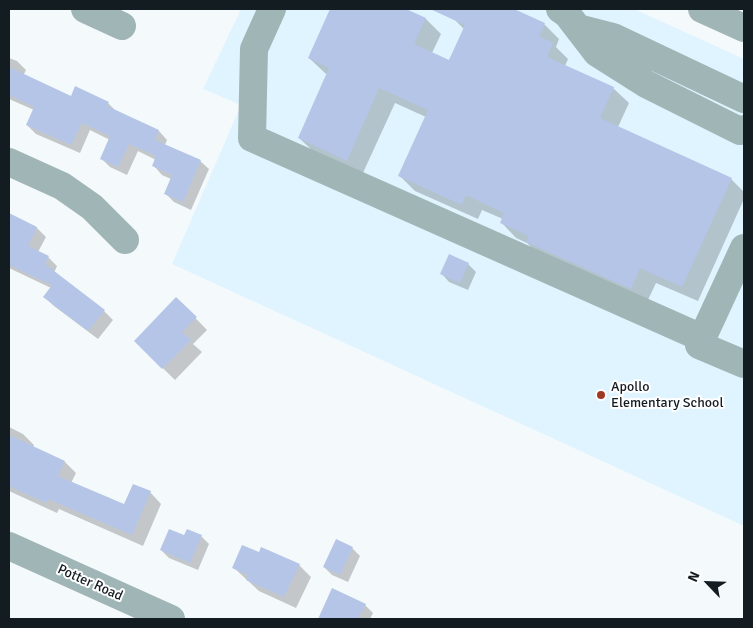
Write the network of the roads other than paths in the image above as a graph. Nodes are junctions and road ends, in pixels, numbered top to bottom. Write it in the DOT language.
graph roads {
  1 [pos="85,9"];
  2 [pos="272,9"];
  3 [pos="702,9"];
  4 [pos="569,18"];
  5 [pos="122,26"];
  6 [pos="744,28"];
  7 [pos="744,99"];
  8 [pos="744,129"];
  9 [pos="9,162"];
  10 [pos="125,240"];
  11 [pos="744,248"];
  12 [pos="702,338"];
  13 [pos="744,364"];
  14 [pos="9,546"];
  15 [pos="171,619"];
  1 -- 5 [label="street"];
  2 -- 12 [label="street"];
  3 -- 6 [label="street"];
  4 -- 7 [label="street"];
  4 -- 8 [label="street"];
  9 -- 10 [label="street"];
  11 -- 12 [label="street"];
  12 -- 13 [label="street"];
  14 -- 15 [label="street, Potter Road"];
}
